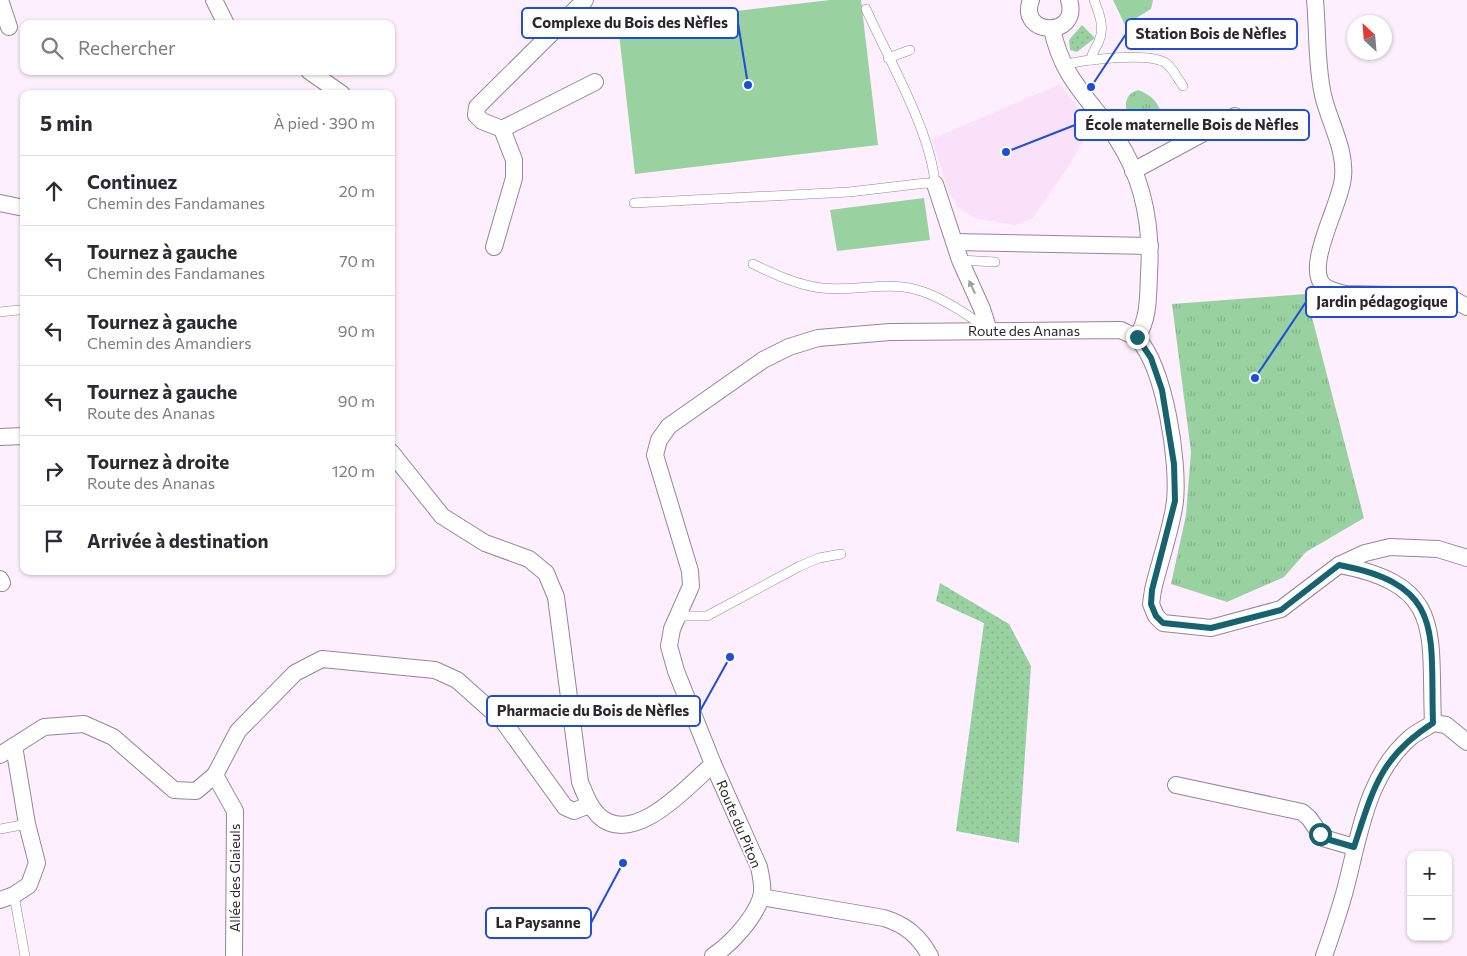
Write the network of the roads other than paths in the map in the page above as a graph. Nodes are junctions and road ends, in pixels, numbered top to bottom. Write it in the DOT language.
graph roads {
  1 [pos="0,0"];
  2 [pos="214,0"];
  3 [pos="585,0"];
  4 [pos="1031,0"];
  5 [pos="1069,0"];
  6 [pos="1094,0"];
  7 [pos="1315,0"];
  8 [pos="866,9"];
  9 [pos="224,20"];
  10 [pos="9,27"];
  11 [pos="1052,29"];
  12 [pos="910,50"];
  13 [pos="888,58"];
  14 [pos="1091,60"];
  15 [pos="1062,65"];
  16 [pos="315,75"];
  17 [pos="595,82"];
  18 [pos="1183,86"];
  19 [pos="336,90"];
  20 [pos="1235,116"];
  21 [pos="502,129"];
  22 [pos="1133,171"];
  23 [pos="935,184"];
  24 [pos="0,203"];
  25 [pos="634,203"];
  26 [pos="20,207"];
  27 [pos="954,242"];
  28 [pos="1150,246"];
  29 [pos="494,247"];
  30 [pos="960,260"];
  31 [pos="995,262"];
  32 [pos="753,264"];
  33 [pos="1467,307"];
  34 [pos="18,310"];
  35 [pos="0,312"];
  36 [pos="990,331"];
  37 [pos="1137,337"];
  38 [pos="20,436"];
  39 [pos="0,437"];
  40 [pos="395,457"];
  41 [pos="841,554"];
  42 [pos="1467,558"];
  43 [pos="1339,565"];
  44 [pos="678,616"];
  45 [pos="1433,723"];
  46 [pos="1467,742"];
  47 [pos="14,746"];
  48 [pos="0,755"];
  49 [pos="713,764"];
  50 [pos="215,775"];
  51 [pos="1176,784"];
  52 [pos="589,805"];
  53 [pos="27,824"];
  54 [pos="0,829"];
  55 [pos="1354,847"];
  56 [pos="7,897"];
  57 [pos="761,897"];
  58 [pos="26,956"];
  59 [pos="234,956"];
  60 [pos="713,956"];
  61 [pos="930,956"];
  62 [pos="1324,956"];
  1 -- 10 [label="street"];
  2 -- 9 [label="street"];
  3 -- 21 [label="street"];
  4 -- 11 [label="street"];
  5 -- 11 [label="street"];
  6 -- 14 [label="lane"];
  7 -- 33 [label="street"];
  8 -- 13 [label="lane"];
  11 -- 15 [label="street"];
  12 -- 13 [label="lane"];
  13 -- 23 [label="lane"];
  14 -- 15 [label="lane"];
  14 -- 18 [label="lane"];
  15 -- 22 [label="street"];
  16 -- 19 [label="street"];
  17 -- 21 [label="street"];
  20 -- 22 [label="street"];
  21 -- 29 [label="street"];
  22 -- 28 [label="street"];
  23 -- 25 [label="lane"];
  23 -- 27 [label="street"];
  24 -- 26 [label="street"];
  27 -- 28 [label="street"];
  27 -- 30 [label="street"];
  28 -- 37 [label="street"];
  30 -- 31 [label="lane"];
  36 -- 30 [label="street, one-way"];
  32 -- 36 [label="lane"];
  34 -- 35 [label="lane"];
  36 -- 37 [label="street, Route des Ananas"];
  36 -- 44 [label="street, Route des Ananas"];
  37 -- 43 [label="street"];
  38 -- 39 [label="street"];
  40 -- 52 [label="street"];
  41 -- 44 [label="lane"];
  42 -- 43 [label="street"];
  43 -- 45 [label="street"];
  44 -- 49 [label="street, Route des Ananas"];
  45 -- 46 [label="street"];
  45 -- 55 [label="street"];
  47 -- 48 [label="street"];
  47 -- 50 [label="street"];
  47 -- 53 [label="street"];
  49 -- 52 [label="street"];
  49 -- 57 [label="street, Route du Piton"];
  50 -- 52 [label="street"];
  50 -- 59 [label="street, Allée des Glaieuls"];
  51 -- 55 [label="street"];
  53 -- 54 [label="lane"];
  53 -- 56 [label="street"];
  55 -- 62 [label="street"];
  56 -- 58 [label="lane"];
  57 -- 60 [label="street"];
  57 -- 61 [label="street"];
}
